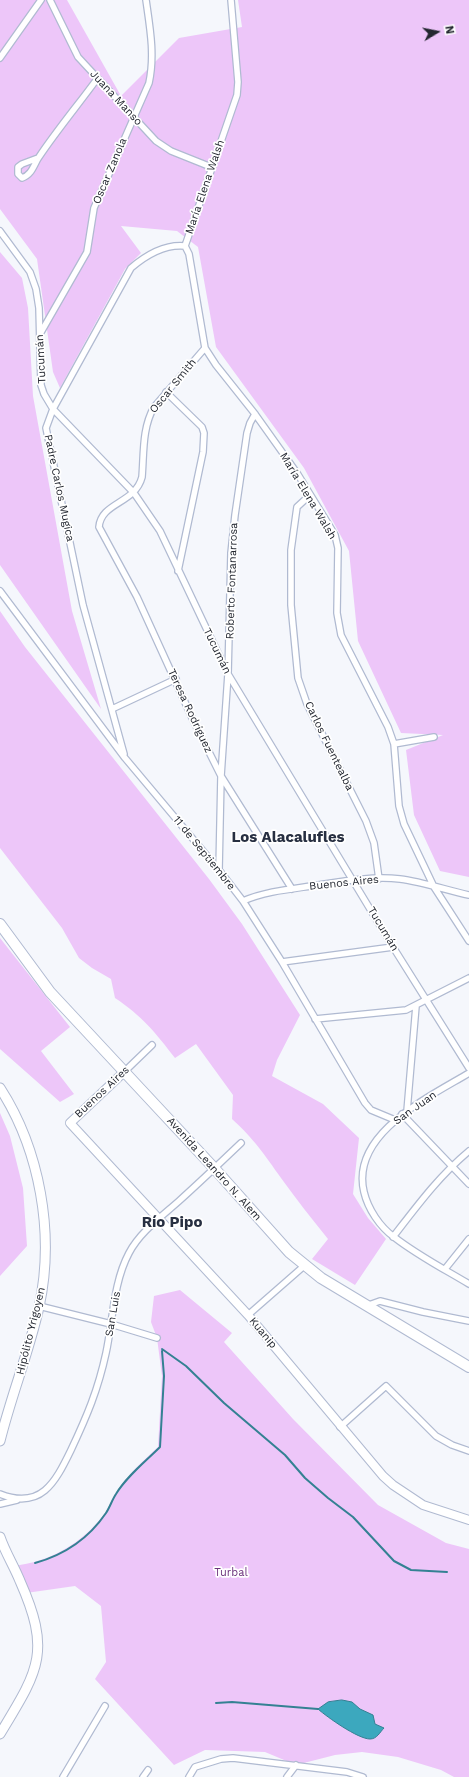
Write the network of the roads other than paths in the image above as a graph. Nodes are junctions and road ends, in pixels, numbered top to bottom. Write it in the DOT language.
graph roads {
  1 [pos="41,0"];
  2 [pos="50,0"];
  3 [pos="146,0"];
  4 [pos="231,0"];
  5 [pos="0,58"];
  6 [pos="98,80"];
  7 [pos="134,116"];
  8 [pos="38,158"];
  9 [pos="211,167"];
  10 [pos="0,231"];
  11 [pos="185,246"];
  12 [pos="39,334"];
  13 [pos="205,348"];
  14 [pos="166,392"];
  15 [pos="53,409"];
  16 [pos="255,414"];
  17 [pos="134,493"];
  18 [pos="310,495"];
  19 [pos="178,571"];
  20 [pos="0,591"];
  21 [pos="228,674"];
  22 [pos="176,679"];
  23 [pos="112,708"];
  24 [pos="434,737"];
  25 [pos="394,744"];
  26 [pos="125,758"];
  27 [pos="221,776"];
  28 [pos="219,870"];
  29 [pos="379,879"];
  30 [pos="354,880"];
  31 [pos="434,887"];
  32 [pos="292,889"];
  33 [pos="469,895"];
  34 [pos="243,901"];
  35 [pos="0,924"];
  36 [pos="469,941"];
  37 [pos="394,947"];
  38 [pos="282,962"];
  39 [pos="469,978"];
  40 [pos="427,1000"];
  41 [pos="416,1006"];
  42 [pos="315,1019"];
  43 [pos="152,1045"];
  44 [pos="469,1068"];
  45 [pos="124,1072"];
  46 [pos="469,1073"];
  47 [pos="0,1080"];
  48 [pos="0,1088"];
  49 [pos="6,1097"];
  50 [pos="405,1112"];
  51 [pos="395,1120"];
  52 [pos="70,1123"];
  53 [pos="240,1143"];
  54 [pos="469,1150"];
  55 [pos="451,1166"];
  56 [pos="214,1168"];
  57 [pos="469,1184"];
  58 [pos="158,1220"];
  59 [pos="393,1237"];
  60 [pos="469,1239"];
  61 [pos="304,1266"];
  62 [pos="445,1269"];
  63 [pos="469,1284"];
  64 [pos="39,1306"];
  65 [pos="366,1306"];
  66 [pos="248,1315"];
  67 [pos="469,1321"];
  68 [pos="111,1324"];
  69 [pos="157,1338"];
  70 [pos="469,1367"];
  71 [pos="5,1424"];
  72 [pos="340,1427"];
  73 [pos="0,1434"];
  74 [pos="0,1441"];
  75 [pos="469,1450"];
  76 [pos="0,1494"];
  77 [pos="19,1499"];
  78 [pos="0,1504"];
  79 [pos="469,1520"];
  80 [pos="0,1536"];
  81 [pos="106,1706"];
  82 [pos="0,1734"];
  83 [pos="296,1765"];
  84 [pos="148,1770"];
  85 [pos="63,1777"];
  86 [pos="143,1777"];
  87 [pos="189,1777"];
  88 [pos="287,1777"];
  89 [pos="363,1777"];
  1 -- 5 [label="street"];
  2 -- 6 [label="street, Juana Manso"];
  3 -- 7 [label="street, Oscar Zanola"];
  4 -- 9 [label="street, María Elena Walsh"];
  6 -- 7 [label="street, Juana Manso"];
  6 -- 8 [label="street"];
  7 -- 9 [label="street, Juana Manso"];
  7 -- 12 [label="street, Oscar Zanola"];
  9 -- 11 [label="street, María Elena Walsh"];
  10 -- 12 [label="street, Tucumán"];
  11 -- 13 [label="street, María Elena Walsh"];
  11 -- 15 [label="street, Padre Carlos Mugica"];
  12 -- 15 [label="street, Tucumán"];
  13 -- 14 [label="street, Oscar Smith"];
  13 -- 16 [label="street, María Elena Walsh"];
  14 -- 17 [label="street, Oscar Smith"];
  14 -- 19 [label="street"];
  15 -- 17 [label="street, Tucumán"];
  15 -- 23 [label="street, Padre Carlos Mugica"];
  16 -- 18 [label="street, María Elena Walsh"];
  16 -- 21 [label="street, Roberto Fontanarrosa"];
  17 -- 19 [label="street, Tucumán"];
  17 -- 22 [label="street, Teresa Rodríguez"];
  18 -- 25 [label="street, María Elena Walsh"];
  18 -- 29 [label="street, Carlos Fuentealba"];
  19 -- 21 [label="street, Tucumán"];
  20 -- 26 [label="street, 11 de Septiembre"];
  21 -- 27 [label="street, Roberto Fontanarrosa"];
  21 -- 30 [label="street, Tucumán"];
  22 -- 23 [label="street"];
  22 -- 27 [label="street, Teresa Rodríguez"];
  23 -- 26 [label="street, Padre Carlos Mugica"];
  24 -- 25 [label="street"];
  25 -- 31 [label="street"];
  26 -- 28 [label="street, 11 de Septiembre"];
  27 -- 28 [label="street, Roberto Fontanarrosa"];
  27 -- 32 [label="street, Teresa Rodríguez"];
  28 -- 34 [label="street, 11 de Septiembre"];
  29 -- 30 [label="street, Buenos Aires"];
  29 -- 31 [label="street, Buenos Aires"];
  30 -- 32 [label="street, Buenos Aires"];
  30 -- 37 [label="street, Tucumán"];
  31 -- 33 [label="street, Buenos Aires"];
  31 -- 36 [label="street"];
  32 -- 34 [label="street, Buenos Aires"];
  34 -- 38 [label="street, 11 de Septiembre"];
  35 -- 45 [label="highway, Avenida Leandro N. Alem"];
  37 -- 38 [label="street"];
  37 -- 40 [label="street, Tucumán"];
  38 -- 42 [label="street, 11 de Septiembre"];
  39 -- 40 [label="street"];
  40 -- 41 [label="street"];
  40 -- 44 [label="street, Tucumán"];
  41 -- 42 [label="street"];
  41 -- 50 [label="street"];
  42 -- 51 [label="street, 11 de Septiembre"];
  43 -- 45 [label="street, Buenos Aires"];
  45 -- 52 [label="main road, Buenos Aires"];
  45 -- 56 [label="highway, Avenida Leandro N. Alem"];
  46 -- 50 [label="street, San Juan"];
  47 -- 49 [label="main road, Hipólito Yrigoyen"];
  48 -- 49 [label="main road, Hipólito Yrigoyen"];
  49 -- 64 [label="main road, Hipólito Yrigoyen"];
  50 -- 51 [label="street, San Juan"];
  50 -- 55 [label="street"];
  51 -- 59 [label="street, San Juan"];
  52 -- 58 [label="main road, Kuanip"];
  53 -- 56 [label="street, San Luis"];
  54 -- 55 [label="street"];
  55 -- 57 [label="street"];
  55 -- 59 [label="street"];
  56 -- 58 [label="street, San Luis"];
  56 -- 61 [label="highway, Avenida Leandro N. Alem"];
  58 -- 66 [label="main road, Kuanip"];
  58 -- 68 [label="street, San Luis"];
  59 -- 62 [label="street, San Juan"];
  60 -- 62 [label="street"];
  61 -- 65 [label="highway, Avenida Leandro N. Alem"];
  61 -- 66 [label="street"];
  62 -- 63 [label="street, San Juan"];
  64 -- 68 [label="street"];
  64 -- 71 [label="main road, Hipólito Yrigoyen"];
  65 -- 67 [label="street"];
  65 -- 70 [label="highway, Avenida Leandro N. Alem"];
  66 -- 72 [label="main road, Kuanip"];
  68 -- 69 [label="street"];
  68 -- 77 [label="street, San Luis"];
  71 -- 73 [label="main road, Hipólito Yrigoyen"];
  71 -- 74 [label="main road, Hipólito Yrigoyen"];
  72 -- 75 [label="street"];
  72 -- 79 [label="main road, Kuanip"];
  76 -- 77 [label="street, San Luis"];
  77 -- 78 [label="street, San Luis"];
  80 -- 82 [label="main road"];
  81 -- 85 [label="street"];
  83 -- 87 [label="street"];
  83 -- 88 [label="street"];
  83 -- 89 [label="street"];
  84 -- 86 [label="street"];
}
